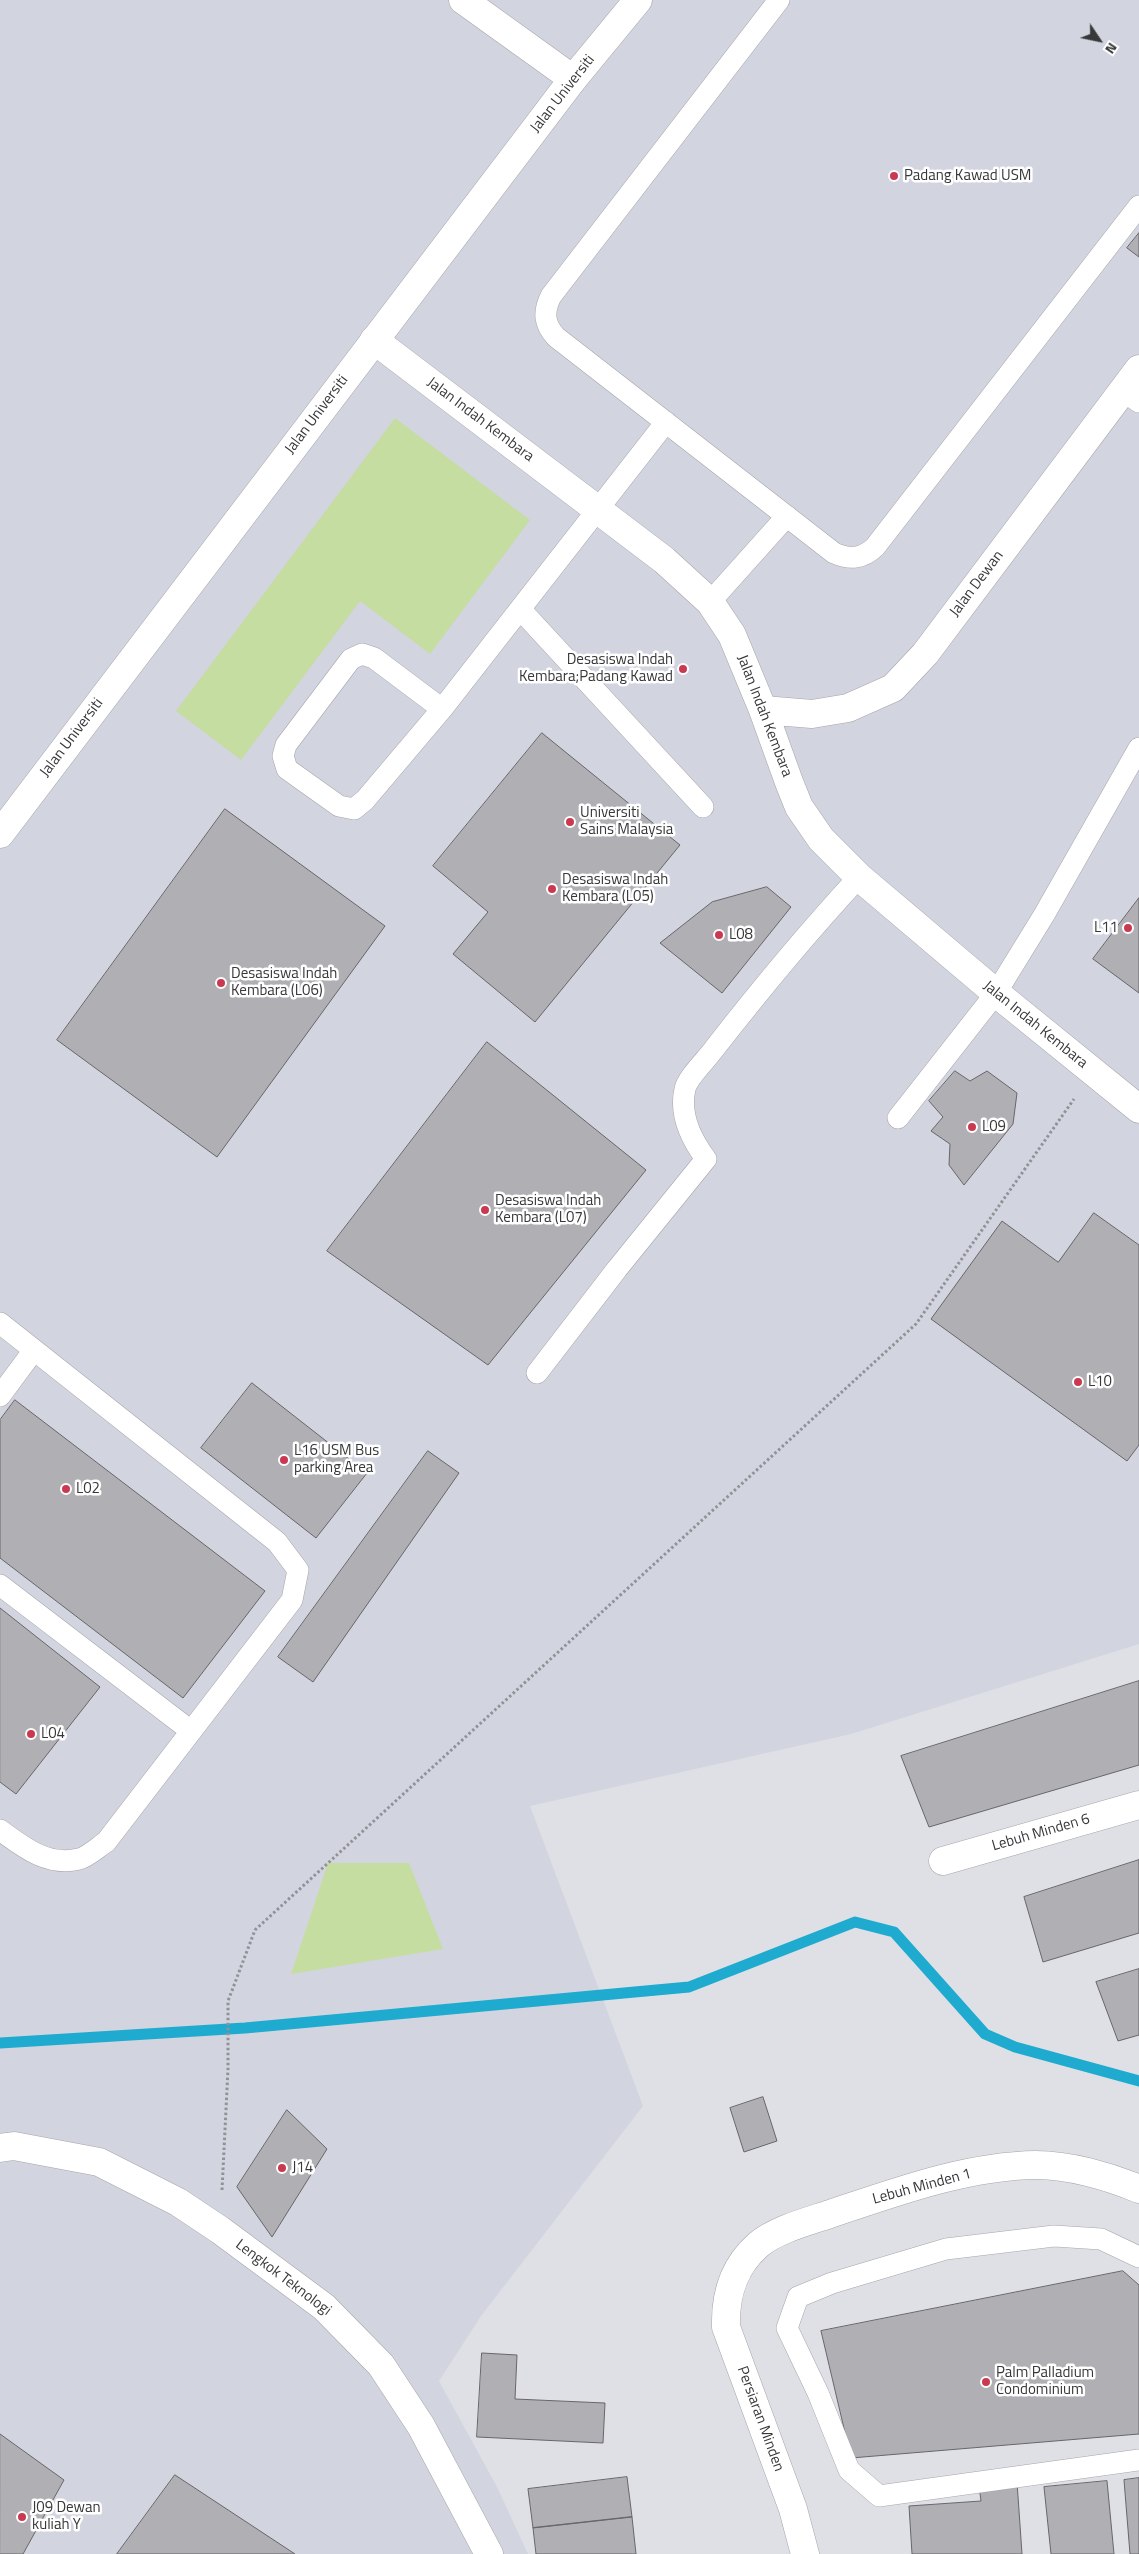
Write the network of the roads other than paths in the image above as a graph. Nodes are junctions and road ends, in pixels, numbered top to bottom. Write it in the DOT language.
graph roads {
  1 [pos="463,0"];
  2 [pos="638,0"];
  3 [pos="780,0"];
  4 [pos="573,79"];
  5 [pos="1139,206"];
  6 [pos="374,340"];
  7 [pos="1139,369"];
  8 [pos="1131,396"];
  9 [pos="666,422"];
  10 [pos="597,509"];
  11 [pos="787,516"];
  12 [pos="710,602"];
  13 [pos="520,609"];
  14 [pos="442,709"];
  15 [pos="763,710"];
  16 [pos="1139,748"];
  17 [pos="703,807"];
  18 [pos="0,834"];
  19 [pos="859,878"];
  20 [pos="996,993"];
  21 [pos="1139,1108"];
  22 [pos="898,1118"];
  23 [pos="0,1323"];
  24 [pos="34,1350"];
  25 [pos="537,1373"];
  26 [pos="0,1396"];
  27 [pos="0,1585"];
  28 [pos="191,1731"];
  29 [pos="1139,1804"];
  30 [pos="0,1830"];
  31 [pos="943,1861"];
  32 [pos="0,2148"];
  33 [pos="1139,2189"];
  34 [pos="1139,2257"];
  35 [pos="730,2284"];
  36 [pos="1139,2460"];
  37 [pos="489,2554"];
  38 [pos="805,2554"];
  1 -- 4 [label="street"];
  2 -- 4 [label="street, Jalan Universiti"];
  3 -- 9 [label="lane"];
  4 -- 6 [label="street, Jalan Universiti"];
  5 -- 11 [label="lane"];
  6 -- 10 [label="street, Jalan Indah Kembara"];
  6 -- 18 [label="street, Jalan Universiti"];
  7 -- 8 [label="street, Jalan Dewan"];
  8 -- 15 [label="street, Jalan Dewan"];
  9 -- 10 [label="lane"];
  9 -- 11 [label="lane"];
  10 -- 12 [label="street, Jalan Indah Kembara"];
  10 -- 13 [label="lane"];
  11 -- 12 [label="lane"];
  12 -- 15 [label="street, Jalan Indah Kembara"];
  13 -- 14 [label="lane"];
  13 -- 17 [label="lane"];
  14 -- 14 [label="lane"];
  15 -- 19 [label="street, Jalan Indah Kembara"];
  16 -- 20 [label="lane"];
  19 -- 20 [label="street, Jalan Indah Kembara"];
  19 -- 25 [label="lane"];
  20 -- 21 [label="street, Jalan Indah Kembara"];
  20 -- 22 [label="lane"];
  23 -- 24 [label="lane"];
  24 -- 26 [label="lane"];
  24 -- 28 [label="lane"];
  27 -- 28 [label="lane"];
  28 -- 30 [label="lane"];
  29 -- 31 [label="street, Lebuh Minden 6"];
  32 -- 37 [label="street, Lengkok Teknologi"];
  33 -- 35 [label="street, Lebuh Minden 1"];
  34 -- 36 [label="lane"];
  35 -- 38 [label="street, Persiaran Minden"];
}
